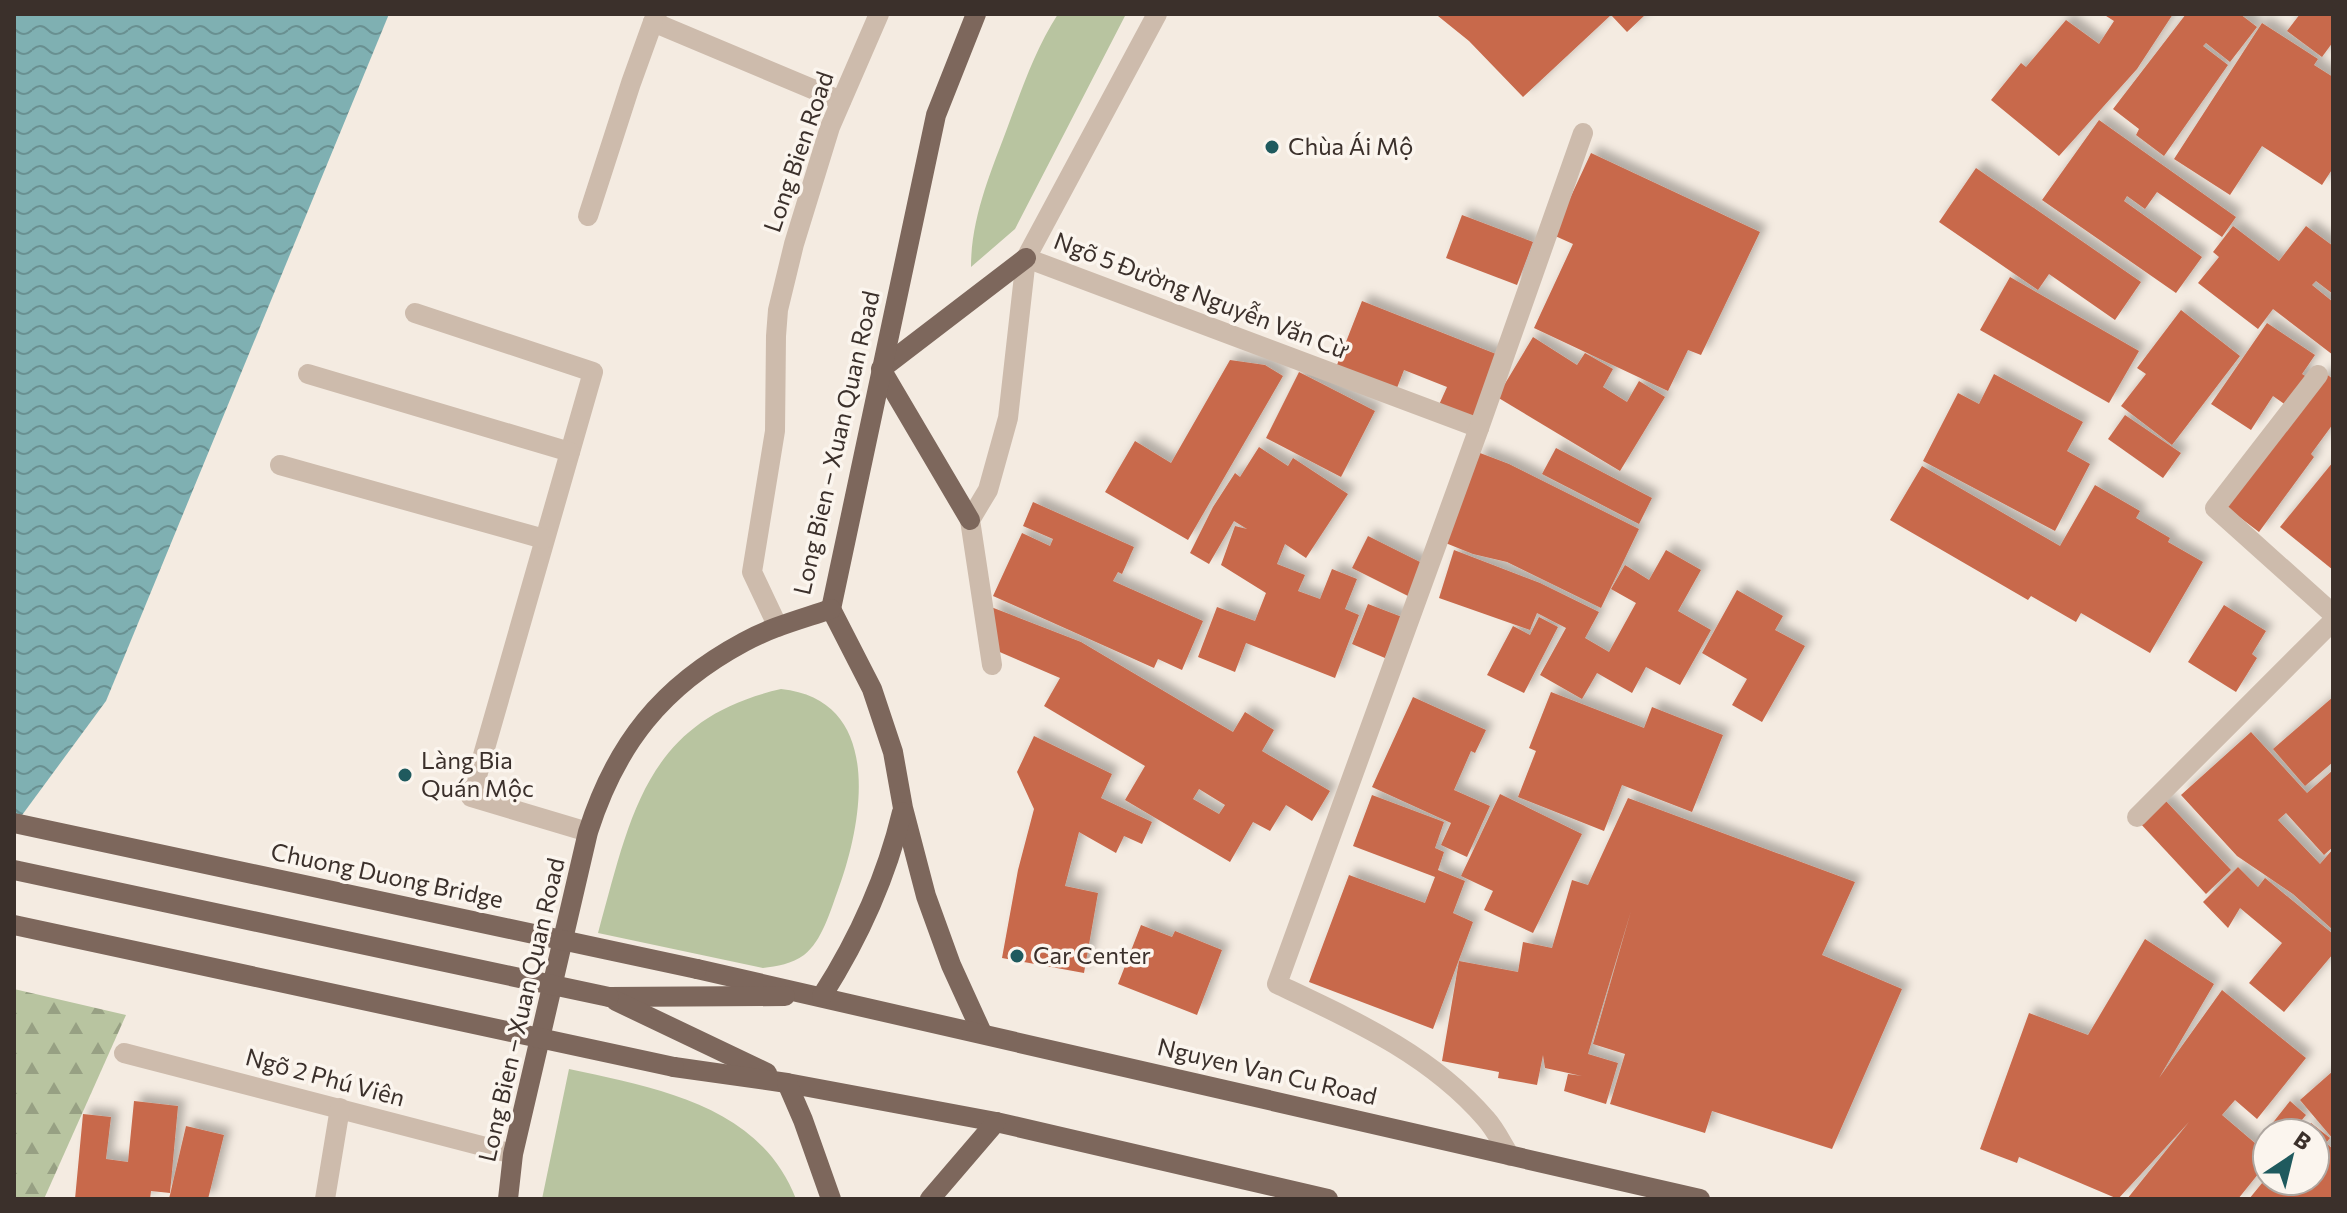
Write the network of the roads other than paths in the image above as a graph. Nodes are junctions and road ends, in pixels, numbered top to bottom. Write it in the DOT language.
graph roads {
  1 [pos="879,14"];
  2 [pos="976,14"];
  3 [pos="1157,14"];
  4 [pos="655,18"];
  5 [pos="841,101"];
  6 [pos="1583,133"];
  7 [pos="588,216"];
  8 [pos="1026,258"];
  9 [pos="415,313"];
  10 [pos="881,369"];
  11 [pos="308,374"];
  12 [pos="2318,375"];
  13 [pos="1479,428"];
  14 [pos="570,452"];
  15 [pos="280,465"];
  16 [pos="970,520"];
  17 [pos="544,539"];
  18 [pos="831,609"];
  19 [pos="2333,614"];
  20 [pos="2333,621"];
  21 [pos="778,627"];
  22 [pos="992,665"];
  23 [pos="903,808"];
  24 [pos="2137,817"];
  25 [pos="14,823"];
  26 [pos="588,832"];
  27 [pos="14,870"];
  28 [pos="14,925"];
  29 [pos="822,996"];
  30 [pos="609,997"];
  31 [pos="982,1033"];
  32 [pos="124,1053"];
  33 [pos="787,1083"];
  34 [pos="340,1108"];
  35 [pos="996,1122"];
  36 [pos="513,1154"];
  37 [pos="1510,1156"];
  38 [pos="325,1199"];
  39 [pos="508,1199"];
  40 [pos="831,1199"];
  41 [pos="930,1199"];
  42 [pos="1328,1199"];
  43 [pos="1700,1199"];
  1 -- 5 [label="street, Long Bien Road"];
  2 -- 10 [label="main road, Long Bien – Xuan Quan Road"];
  3 -- 8 [label="street"];
  4 -- 5 [label="street"];
  4 -- 7 [label="street"];
  5 -- 21 [label="street, Long Bien Road"];
  6 -- 13 [label="street"];
  8 -- 10 [label="main road"];
  8 -- 13 [label="street, Ngõ 5 Đường Nguyễn Văn Cừ"];
  8 -- 16 [label="street, Ngõ 5 Đường Nguyễn Văn Cừ"];
  9 -- 14 [label="street"];
  10 -- 16 [label="main road"];
  10 -- 18 [label="main road, Long Bien – Xuan Quan Road"];
  11 -- 14 [label="street"];
  12 -- 19 [label="street"];
  13 -- 37 [label="street"];
  14 -- 17 [label="street"];
  15 -- 17 [label="street"];
  16 -- 22 [label="street"];
  17 -- 26 [label="street"];
  18 -- 21 [label="main road, Long Bien – Xuan Quan Road"];
  18 -- 23 [label="main road"];
  20 -- 24 [label="street"];
  21 -- 26 [label="main road, Long Bien – Xuan Quan Road"];
  23 -- 29 [label="main road"];
  23 -- 31 [label="main road"];
  25 -- 29 [label="main road, Chuong Duong Bridge, bridge"];
  26 -- 36 [label="main road, Long Bien – Xuan Quan Road"];
  27 -- 30 [label="main road, bridge"];
  28 -- 33 [label="main road, bridge"];
  29 -- 30 [label="main road"];
  29 -- 31 [label="main road, Nguyen Van Cu Road"];
  30 -- 33 [label="main road"];
  31 -- 37 [label="main road, Nguyen Van Cu Road"];
  32 -- 34 [label="street, Ngõ 2 Phú Viên"];
  33 -- 35 [label="main road"];
  33 -- 40 [label="main road"];
  34 -- 36 [label="street, Ngõ 2 Phú Viên"];
  34 -- 38 [label="street"];
  35 -- 41 [label="main road"];
  35 -- 42 [label="main road"];
  36 -- 39 [label="main road, Long Bien – Xuan Quan Road"];
  37 -- 43 [label="main road, Nguyen Van Cu Road"];
}
